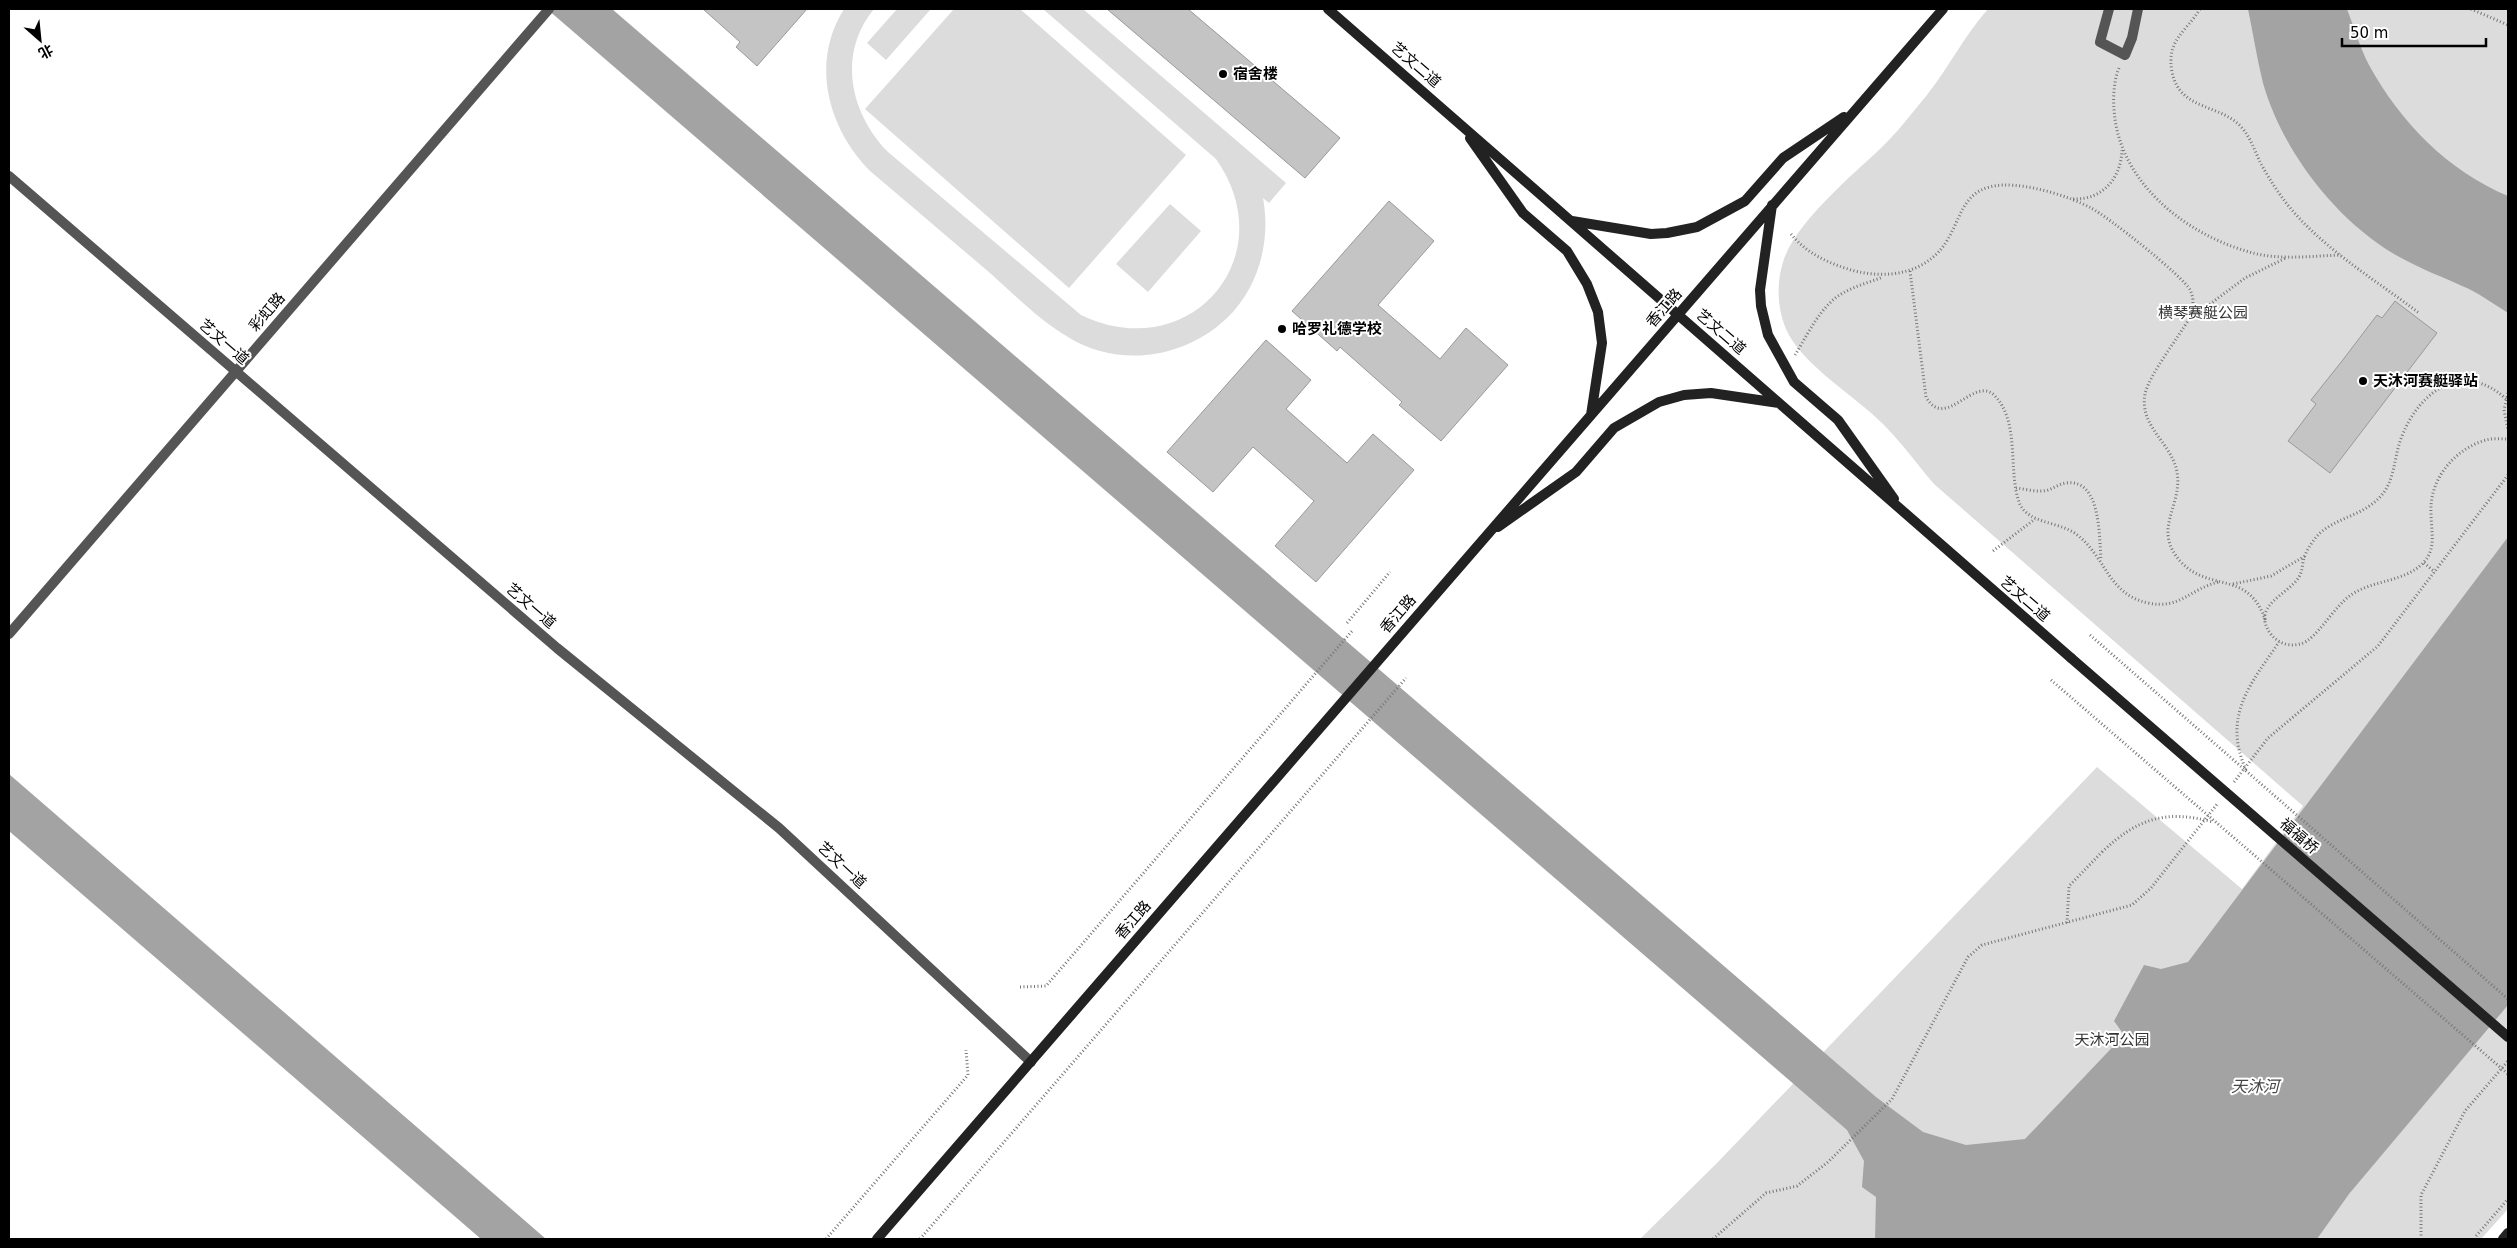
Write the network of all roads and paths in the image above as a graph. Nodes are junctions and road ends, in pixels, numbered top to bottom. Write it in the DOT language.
graph roads {
  1 [pos="549,9"];
  2 [pos="1328,9"];
  3 [pos="1943,9"];
  4 [pos="2109,9"];
  5 [pos="2138,9"];
  6 [pos="2200,9"];
  7 [pos="2471,9"];
  8 [pos="2508,24"];
  9 [pos="2125,55"];
  10 [pos="1856,109"];
  11 [pos="1459,123"];
  12 [pos="2122,149"];
  13 [pos="9,176"];
  14 [pos="2070,198"];
  15 [pos="1772,205"];
  16 [pos="1570,220"];
  17 [pos="1791,234"];
  18 [pos="2342,255"];
  19 [pos="2286,258"];
  20 [pos="1910,271"];
  21 [pos="1886,276"];
  22 [pos="2419,313"];
  23 [pos="1678,314"];
  24 [pos="2189,319"];
  25 [pos="1795,354"];
  26 [pos="236,372"];
  27 [pos="2508,393"];
  28 [pos="2506,399"];
  29 [pos="1779,403"];
  30 [pos="1591,415"];
  31 [pos="2508,430"];
  32 [pos="2508,439"];
  33 [pos="2508,475"];
  34 [pos="2016,488"];
  35 [pos="1903,512"];
  36 [pos="2035,518"];
  37 [pos="1485,537"];
  38 [pos="1993,551"];
  39 [pos="2305,556"];
  40 [pos="2101,559"];
  41 [pos="2424,563"];
  42 [pos="1390,572"];
  43 [pos="2435,572"];
  44 [pos="2220,582"];
  45 [pos="2233,584"];
  46 [pos="2266,622"];
  47 [pos="1347,623"];
  48 [pos="1352,631"];
  49 [pos="9,634"];
  50 [pos="2090,635"];
  51 [pos="2279,642"];
  52 [pos="2071,658"];
  53 [pos="1406,678"];
  54 [pos="2051,680"];
  55 [pos="2246,772"];
  56 [pos="2233,783"];
  57 [pos="2221,799"];
  58 [pos="2216,823"];
  59 [pos="2066,924"];
  60 [pos="1020,987"];
  61 [pos="2508,999"];
  62 [pos="2508,1037"];
  63 [pos="966,1050"];
  64 [pos="1031,1062"];
  65 [pos="2508,1062"];
  66 [pos="2508,1074"];
  67 [pos="2508,1199"];
  68 [pos="2508,1234"];
  69 [pos="2476,1236"];
  70 [pos="826,1239"];
  71 [pos="877,1239"];
  72 [pos="920,1239"];
  73 [pos="1713,1239"];
  74 [pos="2421,1239"];
  75 [pos="2503,1239"];
  1 -- 26 [label="street, 彩虹路"];
  2 -- 11 [label="main road, 艺文二道"];
  3 -- 10 [label="main road, 香江路"];
  4 -- 9 [label="street"];
  5 -- 9 [label="street"];
  6 -- 18 [label="path"];
  7 -- 8 [label="path"];
  9 -- 12 [label="path"];
  10 -- 15 [label="main road, 香江路"];
  10 -- 16 [label="main road"];
  11 -- 16 [label="main road, 艺文二道"];
  11 -- 30 [label="main road"];
  12 -- 14 [label="path"];
  12 -- 19 [label="path"];
  13 -- 26 [label="street, 艺文一道"];
  14 -- 20 [label="path"];
  14 -- 24 [label="path"];
  15 -- 23 [label="main road, 香江路"];
  15 -- 35 [label="main road"];
  16 -- 23 [label="main road, 艺文二道"];
  17 -- 21 [label="path"];
  18 -- 19 [label="path"];
  18 -- 22 [label="path"];
  19 -- 24 [label="path"];
  20 -- 21 [label="path"];
  20 -- 34 [label="path"];
  21 -- 25 [label="path"];
  23 -- 29 [label="main road, 艺文二道"];
  23 -- 30 [label="main road, 香江路"];
  24 -- 44 [label="path"];
  26 -- 49 [label="street, 彩虹路"];
  26 -- 64 [label="street, 艺文一道"];
  27 -- 28 [label="path"];
  28 -- 31 [label="path"];
  28 -- 39 [label="path"];
  29 -- 35 [label="main road, 艺文二道"];
  29 -- 37 [label="main road"];
  30 -- 37 [label="main road, 香江路"];
  32 -- 41 [label="path"];
  33 -- 43 [label="path"];
  34 -- 36 [label="path"];
  34 -- 40 [label="path"];
  35 -- 52 [label="main road, 艺文二道"];
  36 -- 38 [label="path"];
  36 -- 40 [label="path"];
  37 -- 64 [label="main road, 香江路"];
  39 -- 45 [label="path"];
  39 -- 46 [label="path"];
  40 -- 44 [label="path"];
  41 -- 43 [label="path"];
  41 -- 51 [label="path"];
  42 -- 47 [label="path"];
  43 -- 56 [label="path"];
  44 -- 45 [label="path"];
  45 -- 46 [label="path"];
  46 -- 51 [label="path"];
  48 -- 60 [label="path"];
  50 -- 55 [label="path, bridge"];
  51 -- 55 [label="path, bridge"];
  52 -- 62 [label="main road, 福福桥, bridge"];
  53 -- 72 [label="path"];
  54 -- 58 [label="path, bridge"];
  55 -- 61 [label="path, bridge"];
  57 -- 59 [label="path"];
  58 -- 59 [label="path, bridge"];
  58 -- 66 [label="path, bridge"];
  59 -- 73 [label="path"];
  63 -- 70 [label="path"];
  64 -- 71 [label="main road, 香江路"];
  65 -- 74 [label="path"];
  67 -- 69 [label="path"];
  68 -- 75 [label="main road"];
}
